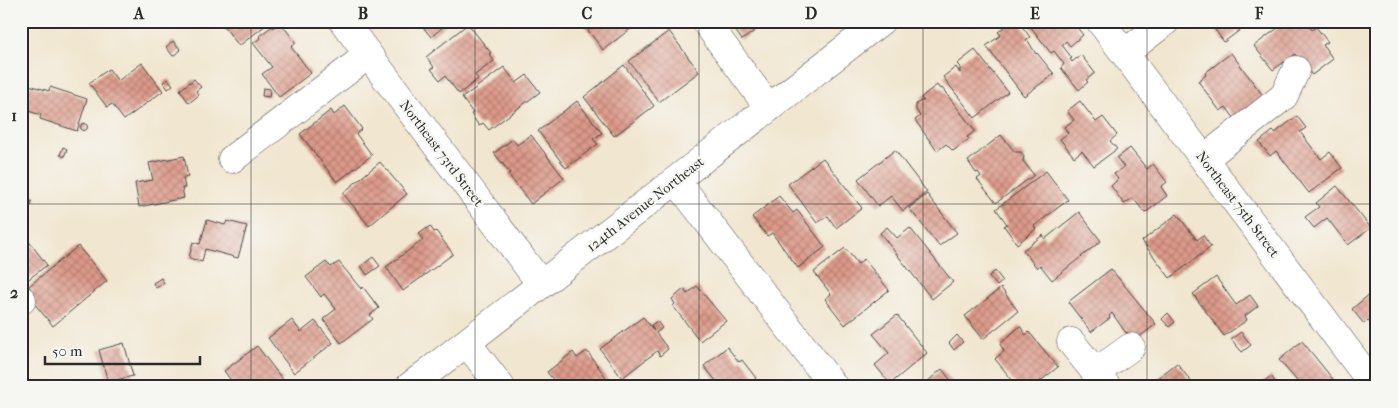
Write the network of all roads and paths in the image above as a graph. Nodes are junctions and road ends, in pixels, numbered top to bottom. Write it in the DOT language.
graph roads {
  1 [pos="343,21"];
  2 [pos="705,21"];
  3 [pos="881,21"];
  4 [pos="1100,21"];
  5 [pos="1166,21"];
  6 [pos="1125,53"];
  7 [pos="368,55"];
  8 [pos="1296,70"];
  9 [pos="769,108"];
  10 [pos="232,159"];
  11 [pos="1204,159"];
  12 [pos="676,180"];
  13 [pos="541,284"];
  14 [pos="1071,342"];
  15 [pos="467,343"];
  16 [pos="1131,347"];
  17 [pos="1101,380"];
  18 [pos="409,387"];
  19 [pos="501,387"];
  20 [pos="834,387"];
  21 [pos="1375,387"];
  1 -- 7 [label="street, Northeast 73rd Street"];
  2 -- 9 [label="street"];
  3 -- 9 [label="street, 124th Avenue Northeast"];
  4 -- 6 [label="street, Northeast 75th Street"];
  5 -- 6 [label="street"];
  6 -- 11 [label="street, Northeast 75th Street"];
  7 -- 10 [label="street"];
  7 -- 13 [label="street, Northeast 73rd Street"];
  8 -- 11 [label="street"];
  9 -- 12 [label="street, 124th Avenue Northeast"];
  11 -- 21 [label="street, Northeast 75th Street"];
  12 -- 13 [label="street, 124th Avenue Northeast"];
  12 -- 20 [label="street"];
  13 -- 15 [label="street, 124th Avenue Northeast"];
  14 -- 17 [label="street"];
  15 -- 18 [label="street, 124th Avenue Northeast"];
  15 -- 19 [label="street"];
  16 -- 17 [label="street"];
}
